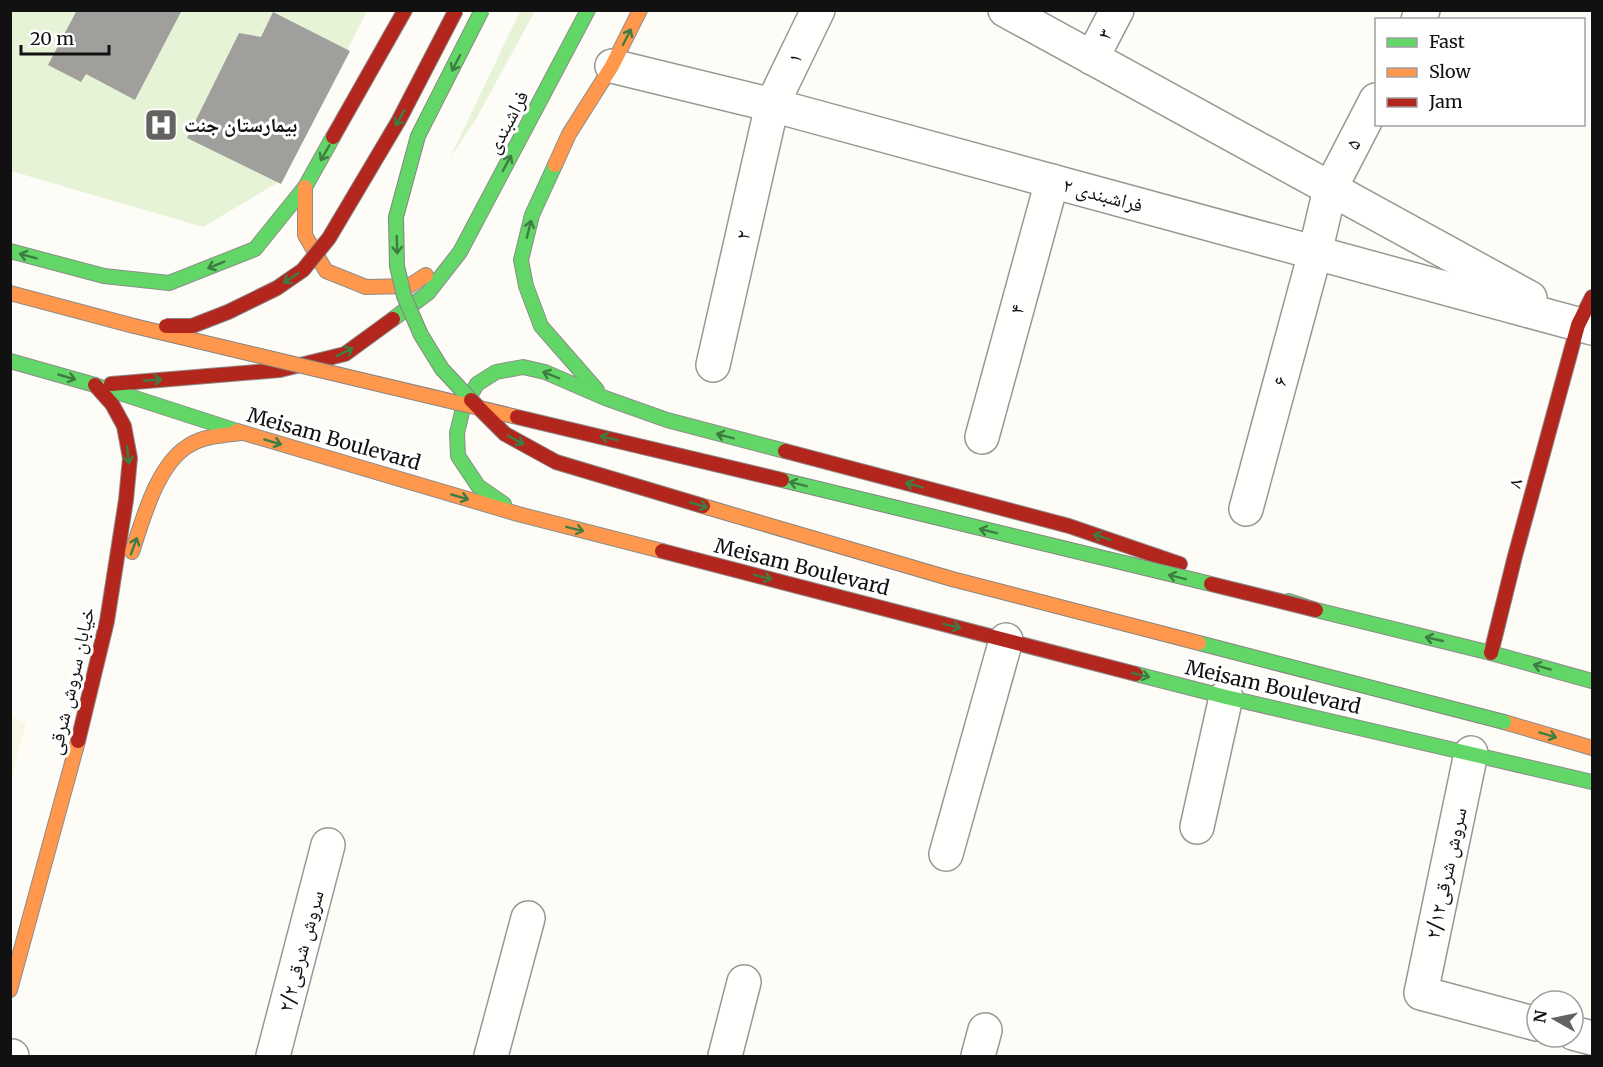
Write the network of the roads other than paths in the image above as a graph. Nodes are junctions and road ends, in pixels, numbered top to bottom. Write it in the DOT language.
graph roads {
  1 [pos="405,10"];
  2 [pos="456,10"];
  3 [pos="482,10"];
  4 [pos="588,10"];
  5 [pos="640,10"];
  6 [pos="818,10"];
  7 [pos="1005,10"];
  8 [pos="1117,10"];
  9 [pos="1092,58"];
  10 [pos="612,66"];
  11 [pos="1375,104"];
  12 [pos="772,105"];
  13 [pos="1052,181"];
  14 [pos="305,187"];
  15 [pos="1330,189"];
  16 [pos="10,251"];
  17 [pos="460,252"];
  18 [pos="1315,253"];
  19 [pos="10,292"];
  20 [pos="1588,317"];
  21 [pos="134,326"];
  22 [pos="10,361"];
  23 [pos="713,365"];
  24 [pos="95,385"];
  25 [pos="605,398"];
  26 [pos="242,433"];
  27 [pos="982,437"];
  28 [pos="1246,509"];
  29 [pos="518,514"];
  30 [pos="1316,610"];
  31 [pos="106,621"];
  32 [pos="1006,640"];
  33 [pos="1491,652"];
  34 [pos="1593,681"];
  35 [pos="1226,697"];
  36 [pos="1593,748"];
  37 [pos="1471,753"];
  38 [pos="1593,782"];
  39 [pos="1197,827"];
  40 [pos="328,845"];
  41 [pos="946,854"];
  42 [pos="528,918"];
  43 [pos="744,982"];
  44 [pos="10,990"];
  45 [pos="1525,1021"];
  46 [pos="273,1056"];
  47 [pos="491,1056"];
  48 [pos="725,1056"];
  1 -- 14 [label="main road, one-way"];
  2 -- 21 [label="main road, one-way, bridge"];
  3 -- 36 [label="main road, one-way, bridge"];
  17 -- 4 [label="main road, فراشبندی, one-way"];
  10 -- 5 [label="main road, one-way"];
  6 -- 12 [label="street, ۱"];
  7 -- 9 [label="street"];
  8 -- 9 [label="street, ۳"];
  9 -- 15 [label="street"];
  10 -- 12 [label="street, ۲ فراشبندی"];
  25 -- 10 [label="main road, one-way"];
  11 -- 15 [label="street, ۵"];
  12 -- 13 [label="street, ۲ فراشبندی"];
  12 -- 23 [label="street, ۲"];
  13 -- 18 [label="street, ۲ فراشبندی"];
  13 -- 27 [label="street, ۴"];
  14 -- 16 [label="main road, one-way"];
  14 -- 17 [label="main road"];
  15 -- 18 [label="street, ۵"];
  15 -- 20 [label="street"];
  24 -- 17 [label="main road, فراشبندی, one-way"];
  18 -- 20 [label="street, ۲ فراشبندی"];
  18 -- 28 [label="street, ۶"];
  19 -- 21 [label="main road"];
  20 -- 33 [label="main road, ۸"];
  30 -- 21 [label="main road, one-way, bridge"];
  22 -- 24 [label="main road, Meisam Boulevard, one-way"];
  24 -- 26 [label="main road, Meisam Boulevard"];
  24 -- 31 [label="main road, خیابان سروش شرقی, one-way"];
  25 -- 29 [label="main road, one-way"];
  30 -- 25 [label="main road, one-way"];
  26 -- 29 [label="main road, Meisam Boulevard, one-way"];
  31 -- 26 [label="main road, one-way"];
  29 -- 32 [label="main road, Meisam Boulevard, one-way"];
  33 -- 30 [label="main road, one-way"];
  31 -- 44 [label="main road, خیابان سروش شرقی"];
  32 -- 35 [label="main road, Meisam Boulevard, one-way"];
  32 -- 41 [label="street"];
  34 -- 33 [label="main road, one-way"];
  35 -- 37 [label="main road, Meisam Boulevard"];
  35 -- 39 [label="street"];
  37 -- 38 [label="main road, Meisam Boulevard"];
  37 -- 45 [label="street, سروش شرقی۲/۱۲"];
  40 -- 46 [label="street, سروش شرقی۲/۲"];
  42 -- 47 [label="street"];
  43 -- 48 [label="street"];
}
